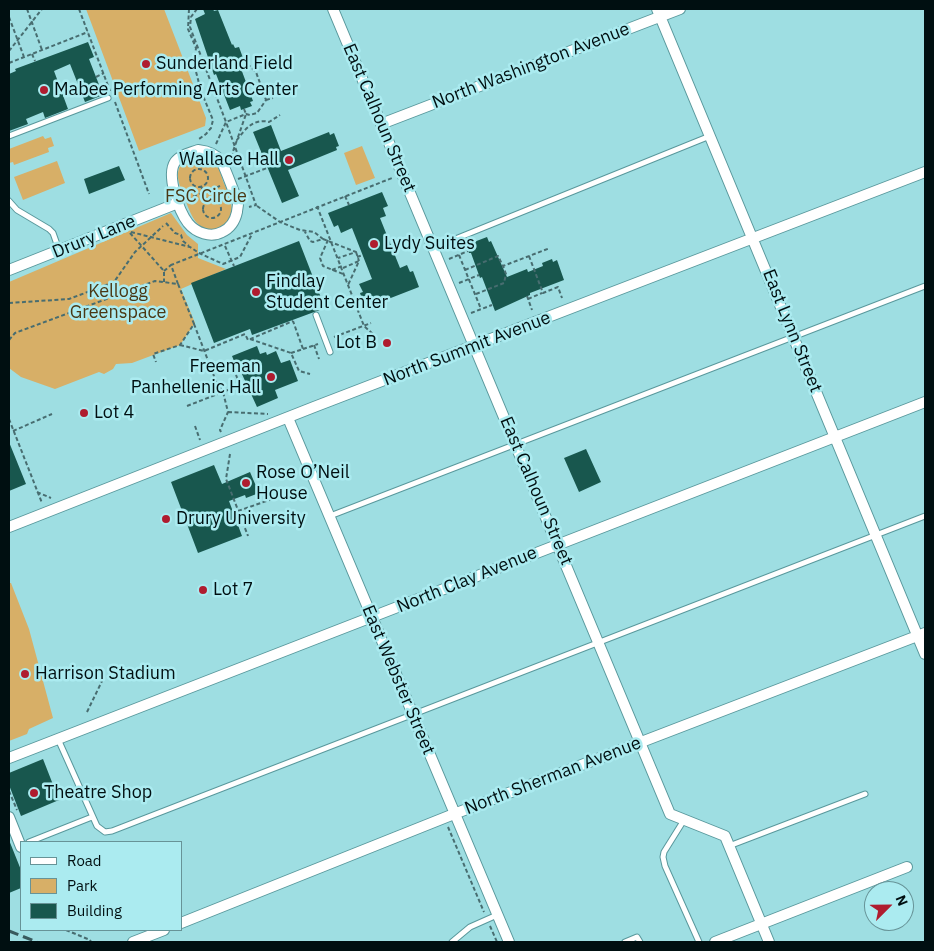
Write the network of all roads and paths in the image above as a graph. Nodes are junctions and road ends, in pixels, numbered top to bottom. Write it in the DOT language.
graph roads {
  1 [pos="26,9"];
  2 [pos="42,9"];
  3 [pos="79,9"];
  4 [pos="190,9"];
  5 [pos="197,9"];
  6 [pos="333,9"];
  7 [pos="680,9"];
  8 [pos="658,13"];
  9 [pos="9,17"];
  10 [pos="31,22"];
  11 [pos="88,32"];
  12 [pos="18,40"];
  13 [pos="197,48"];
  14 [pos="42,50"];
  15 [pos="9,51"];
  16 [pos="32,54"];
  17 [pos="24,57"];
  18 [pos="241,58"];
  19 [pos="35,61"];
  20 [pos="9,63"];
  21 [pos="211,65"];
  22 [pos="205,67"];
  23 [pos="104,73"];
  24 [pos="96,76"];
  25 [pos="108,98"];
  26 [pos="273,98"];
  27 [pos="266,100"];
  28 [pos="244,109"];
  29 [pos="246,114"];
  30 [pos="280,116"];
  31 [pos="226,122"];
  32 [pos="381,124"];
  33 [pos="9,136"];
  34 [pos="710,136"];
  35 [pos="236,140"];
  36 [pos="193,143"];
  37 [pos="215,146"];
  38 [pos="234,146"];
  39 [pos="229,160"];
  40 [pos="267,168"];
  41 [pos="925,172"];
  42 [pos="246,176"];
  43 [pos="392,178"];
  44 [pos="237,180"];
  45 [pos="225,184"];
  46 [pos="201,186"];
  47 [pos="204,193"];
  48 [pos="149,194"];
  49 [pos="345,196"];
  50 [pos="9,201"];
  51 [pos="207,201"];
  52 [pos="182,202"];
  53 [pos="256,205"];
  54 [pos="349,205"];
  55 [pos="317,206"];
  56 [pos="246,208"];
  57 [pos="280,222"];
  58 [pos="166,223"];
  59 [pos="163,226"];
  60 [pos="304,230"];
  61 [pos="252,233"];
  62 [pos="150,237"];
  63 [pos="323,239"];
  64 [pos="754,239"];
  65 [pos="328,240"];
  66 [pos="332,242"];
  67 [pos="225,245"];
  68 [pos="142,246"];
  69 [pos="190,247"];
  70 [pos="433,248"];
  71 [pos="550,248"];
  72 [pos="59,250"];
  73 [pos="356,252"];
  74 [pos="468,252"];
  75 [pos="199,253"];
  76 [pos="363,254"];
  77 [pos="459,255"];
  78 [pos="529,256"];
  79 [pos="358,257"];
  80 [pos="338,258"];
  81 [pos="449,259"];
  82 [pos="359,261"];
  83 [pos="171,265"];
  84 [pos="234,266"];
  85 [pos="503,266"];
  86 [pos="342,267"];
  87 [pos="9,270"];
  88 [pos="332,270"];
  89 [pos="465,270"];
  90 [pos="164,271"];
  91 [pos="345,275"];
  92 [pos="479,275"];
  93 [pos="469,279"];
  94 [pos="164,282"];
  95 [pos="459,283"];
  96 [pos="557,283"];
  97 [pos="178,284"];
  98 [pos="348,285"];
  99 [pos="925,286"];
  100 [pos="558,287"];
  101 [pos="543,293"];
  102 [pos="475,295"];
  103 [pos="562,298"];
  104 [pos="9,303"];
  105 [pos="492,305"];
  106 [pos="482,309"];
  107 [pos="532,310"];
  108 [pos="472,313"];
  109 [pos="316,315"];
  110 [pos="371,323"];
  111 [pos="194,324"];
  112 [pos="364,326"];
  113 [pos="374,335"];
  114 [pos="794,336"];
  115 [pos="250,338"];
  116 [pos="9,340"];
  117 [pos="180,344"];
  118 [pos="314,345"];
  119 [pos="474,345"];
  120 [pos="204,351"];
  121 [pos="330,352"];
  122 [pos="292,353"];
  123 [pos="319,359"];
  124 [pos="156,362"];
  125 [pos="236,374"];
  126 [pos="310,374"];
  127 [pos="246,383"];
  128 [pos="240,385"];
  129 [pos="223,392"];
  130 [pos="925,402"];
  131 [pos="187,406"];
  132 [pos="228,412"];
  133 [pos="52,414"];
  134 [pos="270,414"];
  135 [pos="288,418"];
  136 [pos="9,419"];
  137 [pos="195,426"];
  138 [pos="13,431"];
  139 [pos="221,434"];
  140 [pos="835,436"];
  141 [pos="201,441"];
  142 [pos="516,445"];
  143 [pos="230,454"];
  144 [pos="37,492"];
  145 [pos="275,498"];
  146 [pos="40,499"];
  147 [pos="54,500"];
  148 [pos="238,511"];
  149 [pos="330,516"];
  150 [pos="925,516"];
  151 [pos="9,527"];
  152 [pos="876,535"];
  153 [pos="248,536"];
  154 [pos="558,544"];
  155 [pos="372,618"];
  156 [pos="922,635"];
  157 [pos="599,642"];
  158 [pos="925,654"];
  159 [pos="103,679"];
  160 [pos="88,712"];
  161 [pos="412,715"];
  162 [pos="58,739"];
  163 [pos="641,743"];
  164 [pos="9,758"];
  165 [pos="865,794"];
  166 [pos="454,814"];
  167 [pos="9,817"];
  168 [pos="92,817"];
  169 [pos="684,820"];
  170 [pos="447,826"];
  171 [pos="32,841"];
  172 [pos="20,844"];
  173 [pos="729,846"];
  174 [pos="907,867"];
  175 [pos="497,915"];
  176 [pos="487,919"];
  177 [pos="182,923"];
  178 [pos="760,923"];
  179 [pos="68,931"];
  180 [pos="161,931"];
  181 [pos="92,942"];
  182 [pos="133,942"];
  183 [pos="452,942"];
  184 [pos="496,942"];
  185 [pos="509,942"];
  186 [pos="625,942"];
  187 [pos="640,942"];
  188 [pos="699,942"];
  189 [pos="715,942"];
  190 [pos="769,942"];
  1 -- 10 [label="path"];
  2 -- 10 [label="path"];
  3 -- 11 [label="path"];
  4 -- 13 [label="path"];
  5 -- 13 [label="path"];
  6 -- 32 [label="street, East Calhoun Street"];
  7 -- 8 [label="street, North Washington Avenue"];
  8 -- 32 [label="street, North Washington Avenue"];
  8 -- 34 [label="street, East Lynn Street"];
  9 -- 12 [label="path"];
  10 -- 12 [label="path"];
  10 -- 14 [label="path"];
  11 -- 14 [label="path"];
  11 -- 23 [label="path"];
  12 -- 15 [label="path"];
  12 -- 17 [label="path"];
  13 -- 22 [label="path"];
  13 -- 36 [label="path"];
  14 -- 16 [label="path"];
  16 -- 17 [label="path"];
  16 -- 19 [label="path"];
  17 -- 20 [label="path"];
  18 -- 27 [label="path"];
  21 -- 22 [label="path"];
  22 -- 31 [label="path"];
  23 -- 24 [label="path"];
  23 -- 48 [label="path"];
  25 -- 33 [label="lane"];
  26 -- 27 [label="path"];
  27 -- 29 [label="path"];
  28 -- 29 [label="path"];
  29 -- 31 [label="path"];
  29 -- 35 [label="path"];
  30 -- 35 [label="path"];
  31 -- 37 [label="path"];
  31 -- 38 [label="path"];
  32 -- 70 [label="street, East Calhoun Street"];
  34 -- 64 [label="street, East Lynn Street"];
  34 -- 70 [label="lane"];
  35 -- 38 [label="path"];
  38 -- 39 [label="path"];
  38 -- 42 [label="path"];
  40 -- 42 [label="path"];
  41 -- 64 [label="street, North Summit Avenue"];
  42 -- 44 [label="path"];
  42 -- 53 [label="path"];
  43 -- 49 [label="path"];
  45 -- 47 [label="path"];
  46 -- 46 [label="path"];
  46 -- 47 [label="path"];
  47 -- 51 [label="path"];
  47 -- 52 [label="path"];
  49 -- 54 [label="path"];
  49 -- 55 [label="path"];
  50 -- 72 [label="lane"];
  51 -- 51 [label="path"];
  52 -- 52 [label="street"];
  52 -- 72 [label="street, Drury Lane"];
  53 -- 56 [label="path"];
  53 -- 57 [label="path"];
  55 -- 57 [label="path"];
  55 -- 66 [label="path"];
  57 -- 60 [label="path"];
  57 -- 61 [label="path"];
  58 -- 69 [label="path"];
  59 -- 62 [label="path"];
  60 -- 63 [label="path"];
  60 -- 63 [label="path"];
  61 -- 67 [label="path"];
  61 -- 75 [label="path"];
  62 -- 68 [label="path"];
  62 -- 68 [label="path"];
  62 -- 69 [label="path"];
  63 -- 65 [label="path"];
  64 -- 114 [label="street, East Lynn Street"];
  64 -- 119 [label="street, North Summit Avenue"];
  65 -- 66 [label="path"];
  65 -- 88 [label="path"];
  66 -- 73 [label="path"];
  66 -- 80 [label="path"];
  67 -- 75 [label="path"];
  67 -- 84 [label="path, bridge"];
  68 -- 90 [label="path"];
  68 -- 104 [label="path"];
  69 -- 75 [label="path"];
  70 -- 119 [label="street, East Calhoun Street"];
  71 -- 78 [label="path"];
  72 -- 87 [label="street, Drury Lane"];
  73 -- 79 [label="path"];
  73 -- 80 [label="path"];
  74 -- 77 [label="path"];
  75 -- 83 [label="path"];
  76 -- 79 [label="path"];
  77 -- 81 [label="path"];
  77 -- 89 [label="path"];
  78 -- 85 [label="path"];
  78 -- 101 [label="path"];
  79 -- 82 [label="path"];
  80 -- 86 [label="path"];
  82 -- 86 [label="path"];
  82 -- 98 [label="path"];
  83 -- 90 [label="path"];
  83 -- 97 [label="path"];
  85 -- 89 [label="path"];
  85 -- 102 [label="path"];
  86 -- 88 [label="path"];
  86 -- 91 [label="path"];
  88 -- 91 [label="path"];
  89 -- 93 [label="path"];
  90 -- 94 [label="path"];
  91 -- 98 [label="path"];
  92 -- 93 [label="path"];
  93 -- 95 [label="path"];
  93 -- 102 [label="path"];
  94 -- 97 [label="path"];
  94 -- 116 [label="path"];
  96 -- 100 [label="path"];
  97 -- 111 [label="path"];
  98 -- 112 [label="path"];
  99 -- 114 [label="lane"];
  100 -- 101 [label="path"];
  100 -- 103 [label="path"];
  101 -- 107 [label="path"];
  102 -- 106 [label="path"];
  105 -- 106 [label="path"];
  106 -- 108 [label="path"];
  109 -- 121 [label="lane"];
  110 -- 112 [label="path"];
  111 -- 117 [label="path"];
  111 -- 120 [label="path"];
  112 -- 113 [label="path"];
  114 -- 140 [label="street, East Lynn Street"];
  114 -- 142 [label="lane"];
  115 -- 120 [label="path"];
  115 -- 122 [label="path"];
  115 -- 122 [label="path"];
  117 -- 120 [label="path"];
  117 -- 124 [label="path"];
  118 -- 123 [label="path"];
  119 -- 135 [label="street, North Summit Avenue"];
  119 -- 142 [label="street, East Calhoun Street"];
  120 -- 129 [label="path"];
  122 -- 126 [label="path"];
  125 -- 128 [label="path"];
  127 -- 128 [label="path"];
  128 -- 129 [label="path"];
  129 -- 131 [label="path"];
  129 -- 132 [label="path"];
  130 -- 140 [label="street, North Clay Avenue"];
  132 -- 134 [label="path"];
  132 -- 139 [label="path"];
  133 -- 138 [label="path"];
  135 -- 149 [label="street, East Webster Street"];
  135 -- 151 [label="street, North Summit Avenue"];
  136 -- 138 [label="path"];
  137 -- 141 [label="path"];
  138 -- 144 [label="path"];
  140 -- 152 [label="street, East Lynn Street"];
  140 -- 154 [label="street, North Clay Avenue"];
  142 -- 149 [label="lane"];
  142 -- 154 [label="street, East Calhoun Street"];
  143 -- 148 [label="path"];
  144 -- 146 [label="path"];
  144 -- 147 [label="path"];
  145 -- 148 [label="path"];
  148 -- 153 [label="path"];
  149 -- 155 [label="street, East Webster Street"];
  150 -- 152 [label="lane"];
  152 -- 156 [label="street, East Lynn Street"];
  152 -- 157 [label="lane"];
  154 -- 155 [label="street, North Clay Avenue"];
  154 -- 157 [label="street, East Calhoun Street"];
  155 -- 161 [label="street, East Webster Street"];
  155 -- 162 [label="street, North Clay Avenue"];
  156 -- 158 [label="street, East Lynn Street"];
  156 -- 163 [label="street, North Sherman Avenue"];
  157 -- 161 [label="lane"];
  157 -- 163 [label="street, East Calhoun Street"];
  159 -- 160 [label="path"];
  161 -- 166 [label="street, East Webster Street"];
  161 -- 168 [label="lane"];
  162 -- 164 [label="street, North Clay Avenue"];
  162 -- 168 [label="lane"];
  163 -- 166 [label="street, North Sherman Avenue"];
  163 -- 169 [label="street, East Calhoun Street"];
  165 -- 173 [label="lane"];
  166 -- 175 [label="street, East Webster Street"];
  166 -- 177 [label="street, North Sherman Avenue"];
  167 -- 172 [label="street"];
  168 -- 171 [label="lane"];
  169 -- 173 [label="street, East Calhoun Street"];
  169 -- 188 [label="lane"];
  170 -- 176 [label="path"];
  173 -- 178 [label="street, East Calhoun Street"];
  174 -- 178 [label="street"];
  175 -- 176 [label="lane"];
  175 -- 185 [label="street, East Webster Street"];
  176 -- 183 [label="lane"];
  176 -- 184 [label="path"];
  178 -- 189 [label="street"];
  178 -- 190 [label="street, East Calhoun Street"];
  179 -- 181 [label="path"];
  180 -- 182 [label="street"];
  186 -- 187 [label="lane"];
}
